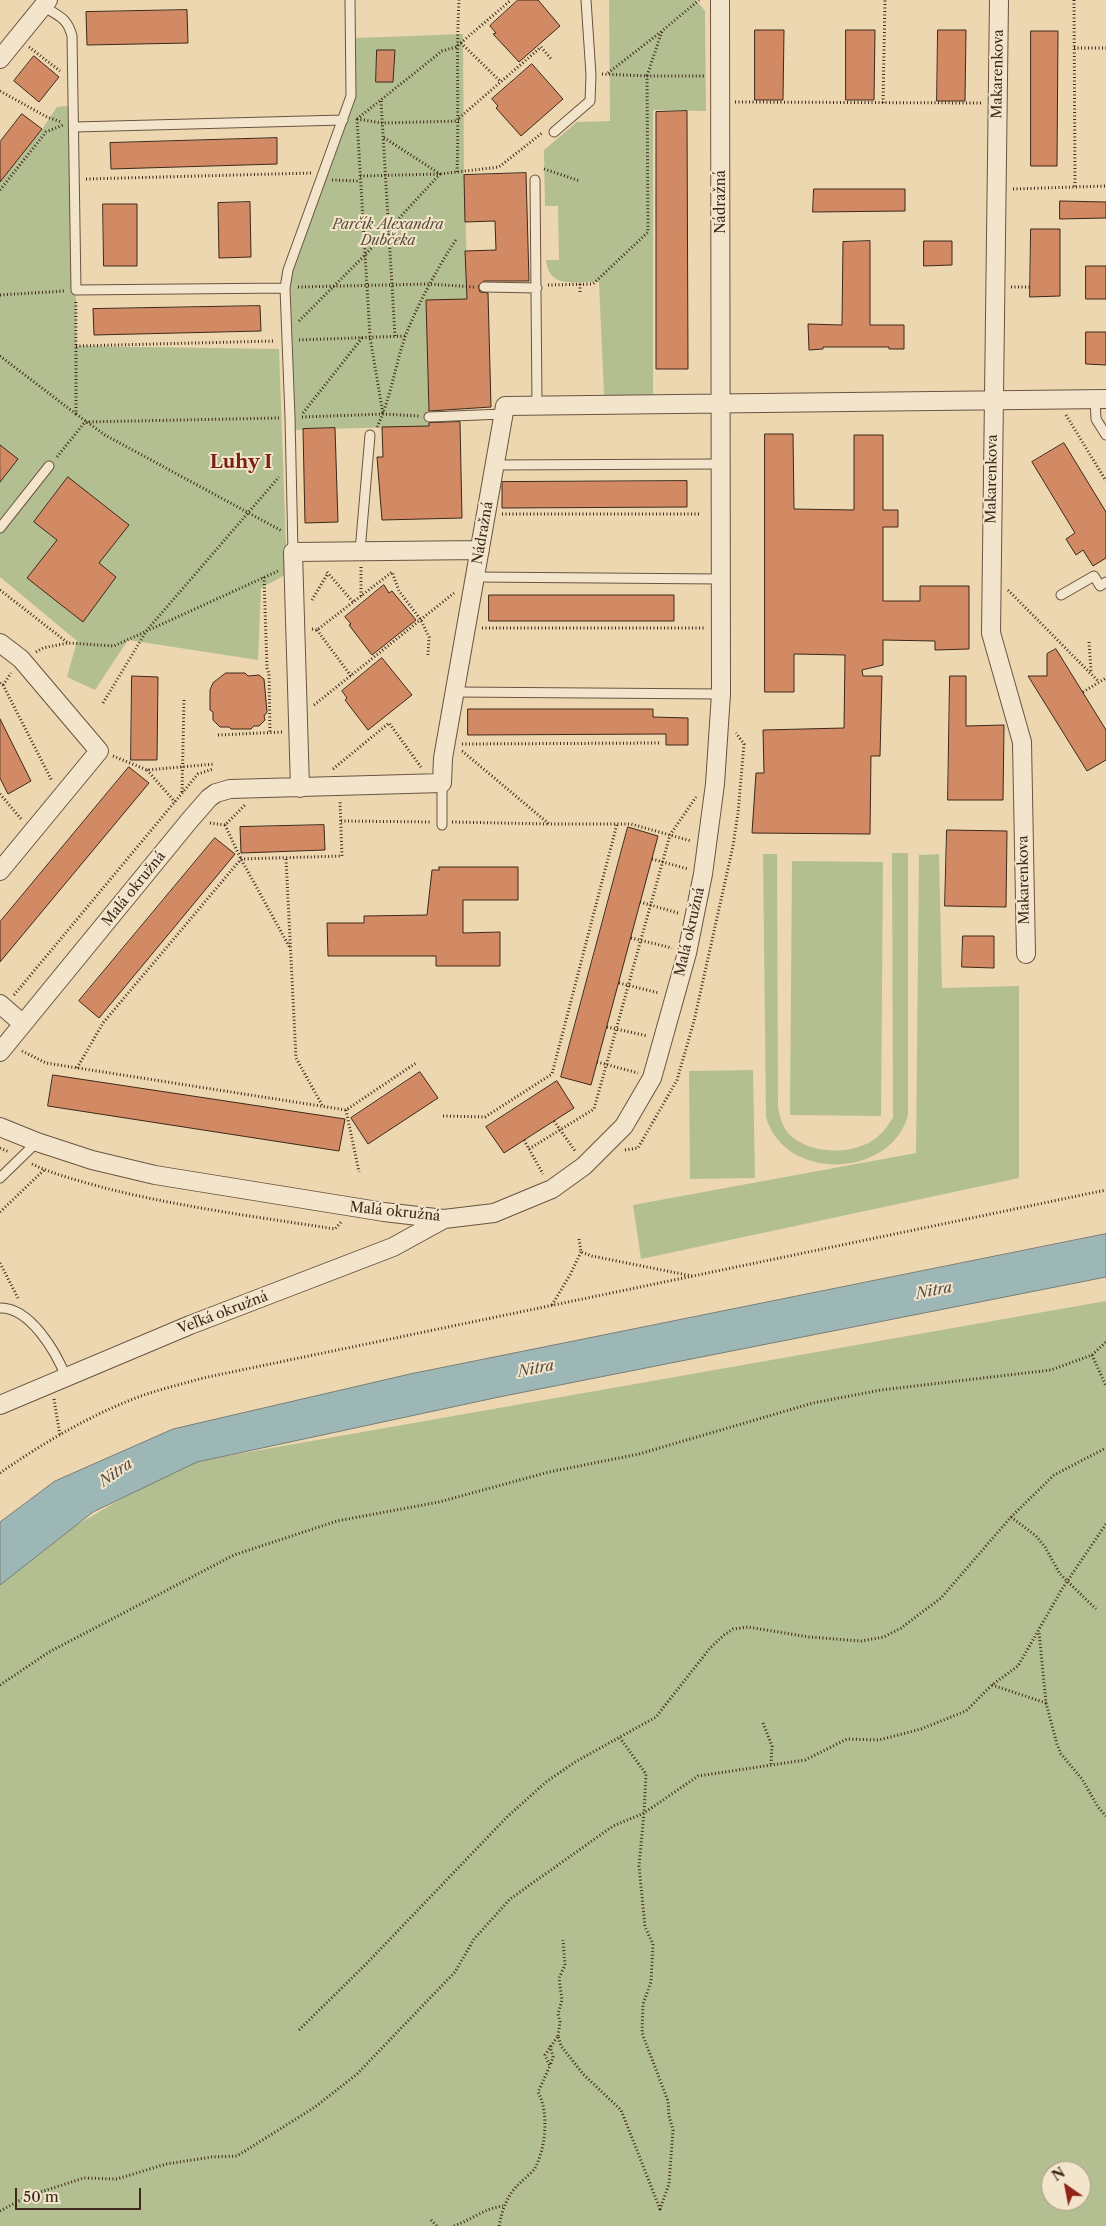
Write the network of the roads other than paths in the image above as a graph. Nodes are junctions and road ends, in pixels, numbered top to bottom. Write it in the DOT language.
graph roads {
  1 [pos="350,0"];
  2 [pos="586,0"];
  3 [pos="720,0"];
  4 [pos="1000,0"];
  5 [pos="45,3"];
  6 [pos="0,59"];
  7 [pos="343,120"];
  8 [pos="74,127"];
  9 [pos="554,132"];
  10 [pos="535,180"];
  11 [pos="537,286"];
  12 [pos="484,287"];
  13 [pos="285,288"];
  14 [pos="993,399"];
  15 [pos="1101,399"];
  16 [pos="719,404"];
  17 [pos="537,405"];
  18 [pos="503,414"];
  19 [pos="429,417"];
  20 [pos="370,435"];
  21 [pos="1106,435"];
  22 [pos="720,464"];
  23 [pos="494,465"];
  24 [pos="49,466"];
  25 [pos="0,528"];
  26 [pos="480,550"];
  27 [pos="293,551"];
  28 [pos="360,552"];
  29 [pos="476,576"];
  30 [pos="720,579"];
  31 [pos="1106,582"];
  32 [pos="1061,596"];
  33 [pos="0,643"];
  34 [pos="456,692"];
  35 [pos="721,694"];
  36 [pos="442,783"];
  37 [pos="306,787"];
  38 [pos="439,823"];
  39 [pos="0,871"];
  40 [pos="1026,954"];
  41 [pos="2,1006"];
  42 [pos="23,1024"];
  43 [pos="4,1048"];
  44 [pos="0,1127"];
  45 [pos="36,1142"];
  46 [pos="0,1178"];
  47 [pos="444,1218"];
  48 [pos="0,1308"];
  49 [pos="58,1380"];
  50 [pos="0,1405"];
  1 -- 7 [label="lane"];
  2 -- 9 [label="lane"];
  3 -- 16 [label="street, Nádražná"];
  4 -- 14 [label="street, Makarenkova"];
  5 -- 6 [label="street"];
  5 -- 8 [label="lane"];
  7 -- 8 [label="lane"];
  7 -- 13 [label="lane"];
  8 -- 13 [label="lane"];
  10 -- 11 [label="lane"];
  11 -- 12 [label="lane"];
  11 -- 17 [label="lane"];
  13 -- 27 [label="lane"];
  14 -- 15 [label="street"];
  14 -- 16 [label="street"];
  14 -- 40 [label="street, Makarenkova"];
  15 -- 21 [label="lane"];
  16 -- 17 [label="street"];
  16 -- 22 [label="street, Nádražná"];
  17 -- 18 [label="street"];
  18 -- 19 [label="lane"];
  18 -- 23 [label="street, Nádražná"];
  20 -- 28 [label="lane"];
  22 -- 23 [label="lane"];
  22 -- 30 [label="street, Nádražná"];
  23 -- 26 [label="street, Nádražná"];
  24 -- 25 [label="lane"];
  26 -- 28 [label="street"];
  26 -- 29 [label="street, Nádražná"];
  27 -- 28 [label="street"];
  27 -- 37 [label="street"];
  29 -- 30 [label="lane"];
  29 -- 34 [label="street, Nádražná"];
  30 -- 35 [label="street, Nádražná"];
  31 -- 32 [label="lane"];
  33 -- 39 [label="street"];
  34 -- 35 [label="lane"];
  34 -- 36 [label="street, Nádražná"];
  35 -- 47 [label="street, Malá okružná"];
  36 -- 37 [label="street, Malá okružná"];
  36 -- 38 [label="lane"];
  37 -- 42 [label="street, Malá okružná"];
  41 -- 42 [label="street"];
  42 -- 43 [label="street, Malá okružná"];
  44 -- 45 [label="street, Malá okružná"];
  45 -- 46 [label="lane"];
  45 -- 47 [label="street, Malá okružná"];
  47 -- 49 [label="street, Veľká okružná"];
  48 -- 49 [label="lane"];
  49 -- 50 [label="street, Veľká okružná"];
}
